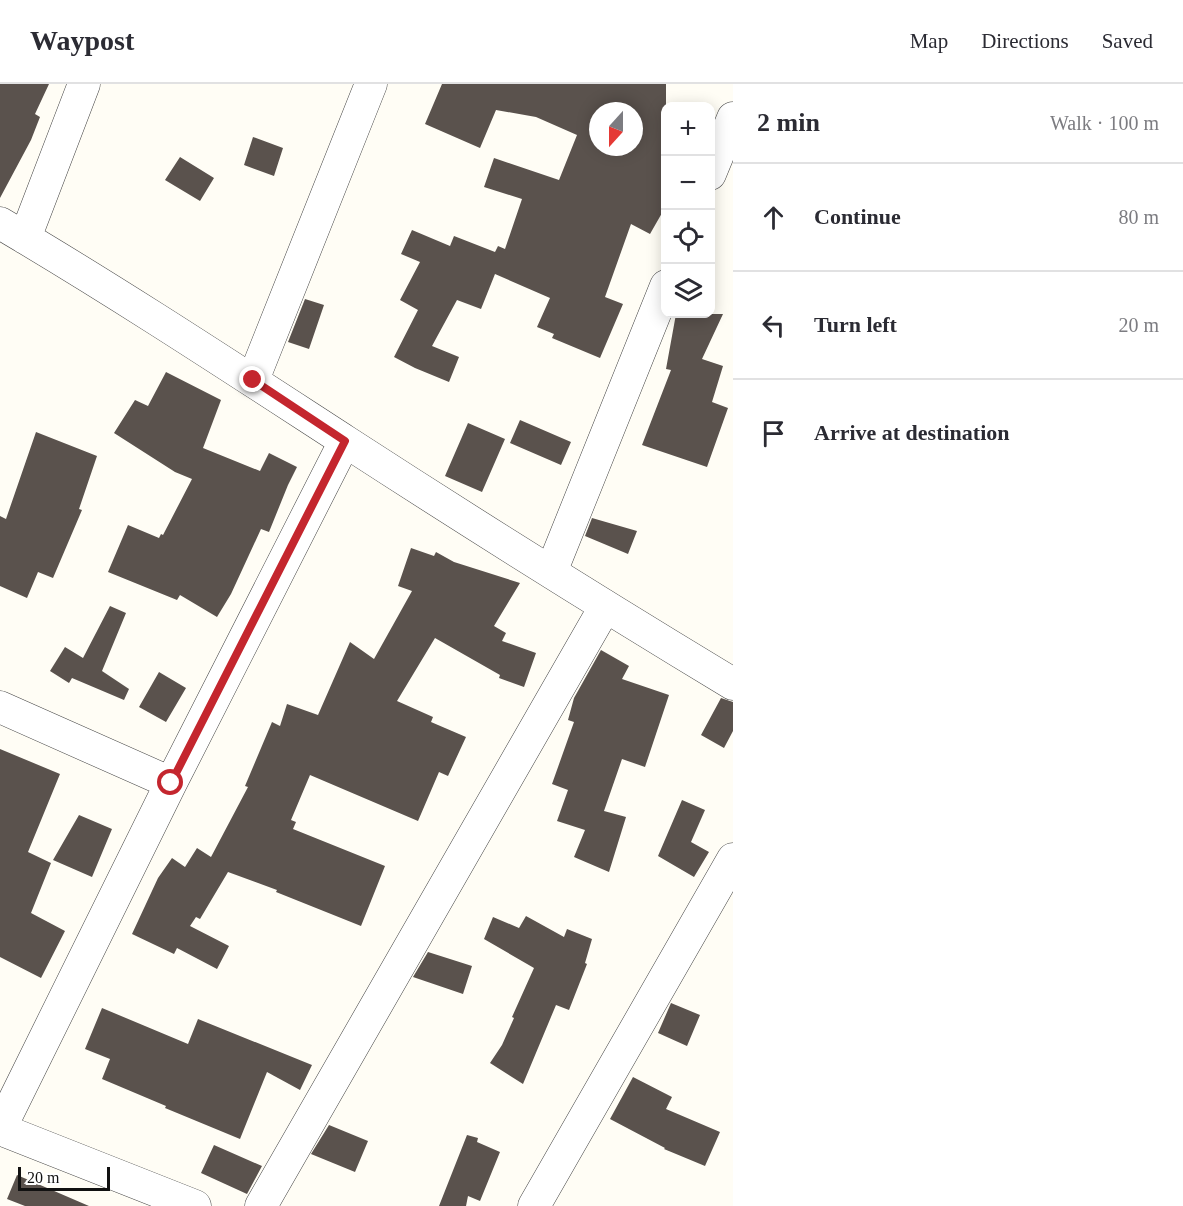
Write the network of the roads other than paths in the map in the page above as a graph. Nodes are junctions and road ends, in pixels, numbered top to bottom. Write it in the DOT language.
graph roads {
  1 [pos="84,84"];
  2 [pos="371,84"];
  3 [pos="733,118"];
  4 [pos="715,164"];
  5 [pos="13,230"];
  6 [pos="661,298"];
  7 [pos="253,380"];
  8 [pos="345,441"];
  9 [pos="551,572"];
  10 [pos="605,607"];
  11 [pos="733,684"];
  12 [pos="0,707"];
  13 [pos="171,783"];
  14 [pos="733,859"];
  15 [pos="0,1129"];
  16 [pos="195,1206"];
  17 [pos="261,1206"];
  18 [pos="534,1206"];
  1 -- 5 [label="street"];
  2 -- 7 [label="street"];
  3 -- 4 [label="street"];
  5 -- 7 [label="street"];
  6 -- 9 [label="street"];
  7 -- 8 [label="street"];
  8 -- 9 [label="street"];
  8 -- 13 [label="street"];
  9 -- 10 [label="street"];
  10 -- 11 [label="street"];
  10 -- 17 [label="street"];
  12 -- 13 [label="street"];
  13 -- 15 [label="street"];
  14 -- 18 [label="street"];
  15 -- 16 [label="street"];
}
